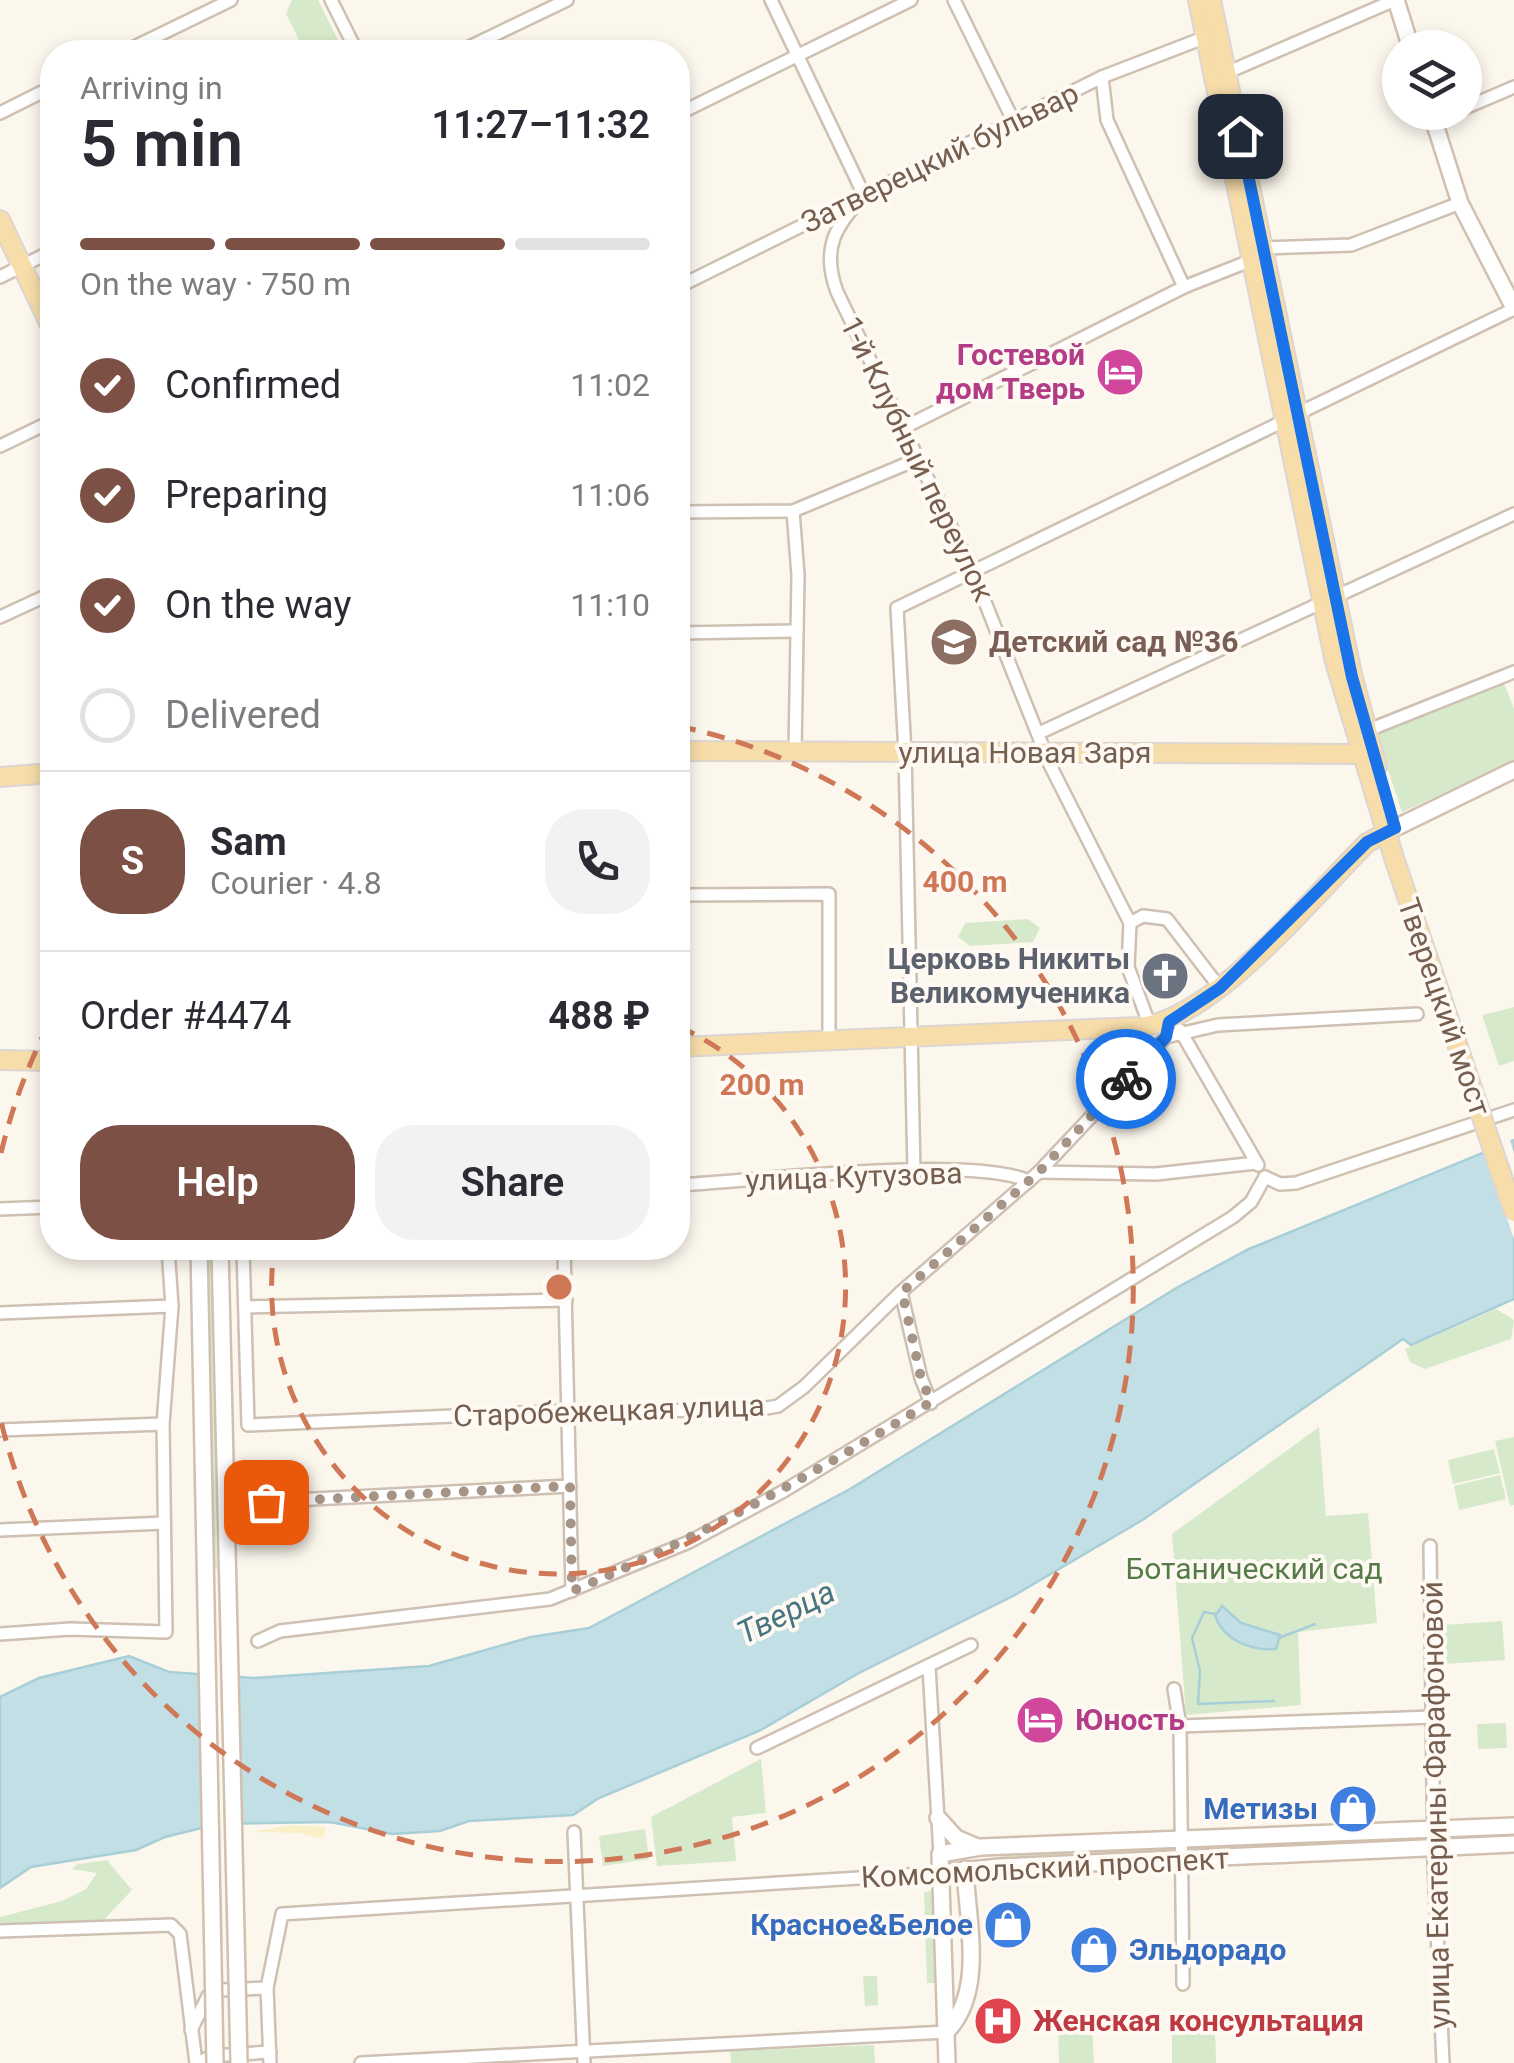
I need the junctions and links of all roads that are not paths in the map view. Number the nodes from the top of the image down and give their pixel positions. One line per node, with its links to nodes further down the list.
1 (231, 0): 12 (street)
2 (331, 0): 13 (street)
3 (568, 0): 14 (street)
4 (771, 0): 16 (street)
5 (911, 0): 16 (street)
6 (954, 0): 24 (street)
7 (1198, 0): 11 (main road)
8 (1211, 0): 15 (main road)
9 (1395, 0): 10 (street); 17 (street)
10 (1405, 30)
11 (1206, 37): 15 (main road); 18 (street, Затверецкий бульвар); 29 (main road)
12 (149, 40)
13 (351, 40)
14 (484, 40)
15 (1221, 49): 17 (main road)
16 (796, 56): 22 (street); 26 (street)
17 (1226, 72): 29 (main road)
18 (1102, 78): 24 (street, Затверецкий бульвар); 34 (street)
19 (1514, 87): 21 (street)
20 (40, 94): 23 (street)
21 (1482, 101)
22 (690, 108)
23 (0, 113)
24 (1014, 120): 26 (street, Затверецкий бульвар)
25 (1436, 130): 27 (street)
26 (864, 195): 33 (street, Затверецкий бульвар); 39 (street, 1-й Клубный переулок)
27 (1460, 203): 29 (street); 36 (street)
28 (0, 220): 31 (main road)
29 (1257, 254): 34 (street); 37 (main road)
30 (40, 257): 31 (street)
31 (22, 266): 32 (street); 35 (main road)
32 (0, 277)
33 (690, 281)
34 (1184, 287): 39 (street)
35 (40, 303)
36 (1514, 308): 37 (street)
37 (1288, 412): 45 (street); 47 (main road)
38 (40, 427): 40 (street)
39 (904, 428): 41 (street, 1-й Клубный переулок)
40 (0, 446)
41 (918, 460): 42 (street); 45 (street, 1-й Клубный переулок)
42 (792, 511): 43 (street); 49 (street)
43 (690, 512)
44 (1514, 514): 47 (street)
45 (974, 572): 54 (street, 1-й Клубный переулок); 57 (street)
46 (40, 599): 48 (street)
47 (1329, 599): 53 (main road); 54 (street)
48 (0, 618)
49 (797, 631): 50 (street); 56 (street)
50 (690, 633)
51 (1510, 674): 52 (street); 53 (street)
52 (1514, 692)
53 (1359, 728): 59 (main road)
54 (1039, 733): 58 (street, 1-й Клубный переулок)
55 (690, 751): 56 (main road, улица Новая Заря)
56 (795, 752): 57 (main road, улица Новая Заря)
57 (906, 753): 58 (main road, улица Новая Заря); 70 (street)
58 (1046, 753): 59 (main road, улица Новая Заря); 66 (street, 1-й Клубный переулок)
59 (1366, 754): 63 (main road)
60 (1514, 770): 63 (street)
61 (40, 774): 62 (main road)
62 (0, 777)
63 (1390, 830): 64 (main road); 67 (main road, Старобежецкая улица)
64 (1398, 856): 82 (main road, Тверецкий мост); 85 (main road, Тверецкий мост, bridge)
65 (690, 895): 71 (street)
66 (1130, 923): 67 (street); 69 (street, 1-й Клубный переулок)
67 (1220, 988): 69 (main road, Старобежецкая улица)
68 (1417, 1014): 69 (street)
69 (1168, 1027): 70 (main road); 76 (street, 1-й Клубный переулок); 78 (street, Старобежецкая улица)
70 (912, 1036): 71 (main road); 77 (street)
71 (829, 1041): 72 (main road)
72 (690, 1047)
73 (0, 1060): 74 (main road)
74 (40, 1061)
75 (1514, 1110): 79 (street)
76 (1256, 1163): 78 (street); 79 (street, 1-й Клубный переулок)
77 (914, 1172): 80 (street, улица Кутузова); 81 (street, улица Кутузова)
78 (1039, 1172): 80 (street, Старобежецкая улица)
79 (1265, 1178): 96 (street)
80 (1029, 1181): 91 (street, Старобежецкая улица)
81 (690, 1184)
82 (1514, 1186)
83 (40, 1207): 84 (street)
84 (0, 1209)
85 (1514, 1212)
86 (169, 1260): 93 (street)
87 (199, 1260): 137 (street, bridge)
88 (220, 1260): 138 (street, bridge)
89 (244, 1260): 94 (street)
90 (564, 1260): 92 (street)
91 (902, 1292): 96 (street); 97 (street, Старобежецкая улица)
92 (566, 1300): 94 (street); 97 (street)
93 (172, 1306): 95 (street); 98 (street)
94 (246, 1307): 97 (street, Старобежецкая улица)
95 (0, 1314)
96 (931, 1402): 105 (street)
97 (568, 1411): 100 (street)
98 (163, 1424): 99 (street); 102 (street)
99 (0, 1430)
100 (570, 1486): 101 (street); 105 (street)
101 (253, 1502)
102 (164, 1523): 103 (street); 106 (street)
103 (0, 1530)
104 (1430, 1546): 111 (street, улица Екатерины Фарафоновой)
105 (572, 1591): 107 (street)
106 (0, 1634)
107 (258, 1641)
108 (970, 1645): 109 (street)
109 (929, 1667): 113 (street); 114 (street)
110 (1174, 1689): 112 (street)
111 (1432, 1716): 112 (street); 116 (street, улица Екатерины Фарафоновой)
112 (1180, 1726): 118 (street)
113 (757, 1748)
114 (938, 1818): 121 (street, Комсомольский проспект); 123 (street)
115 (1514, 1826): 116 (street, Комсомольский проспект)
116 (1433, 1829): 118 (street, Комсомольский проспект); 122 (street, улица Екатерины Фарафоновой)
117 (574, 1832): 128 (street)
118 (1182, 1839): 120 (street, Комсомольский проспект); 124 (street)
119 (1514, 1844): 122 (street, Комсомольский проспект)
120 (998, 1846): 121 (street, Комсомольский проспект); 125 (street)
121 (981, 1847): 123 (street, Комсомольский проспект)
122 (1433, 1848): 124 (street, Комсомольский проспект); 141 (street, улица Екатерины Фарафоновой)
123 (940, 1854): 127 (street)
124 (1183, 1860): 125 (street, Комсомольский проспект); 130 (street)
125 (1000, 1866): 126 (street, Комсомольский проспект)
126 (965, 1869): 127 (street, Комсомольский проспект); 133 (street)
127 (940, 1873): 128 (street, Комсомольский проспект); 133 (street)
128 (576, 1896): 131 (street, Комсомольский проспект); 134 (street)
129 (0, 1931): 132 (street)
130 (1183, 1984)
131 (267, 1988): 132 (street); 135 (street)
132 (192, 2030): 136 (street)
133 (946, 2032): 134 (street); 140 (street)
134 (584, 2057): 139 (street)
135 (270, 2058): 136 (street)
136 (197, 2063)
137 (214, 2063)
138 (239, 2063)
139 (361, 2063)
140 (947, 2063)
141 (1443, 2063)

